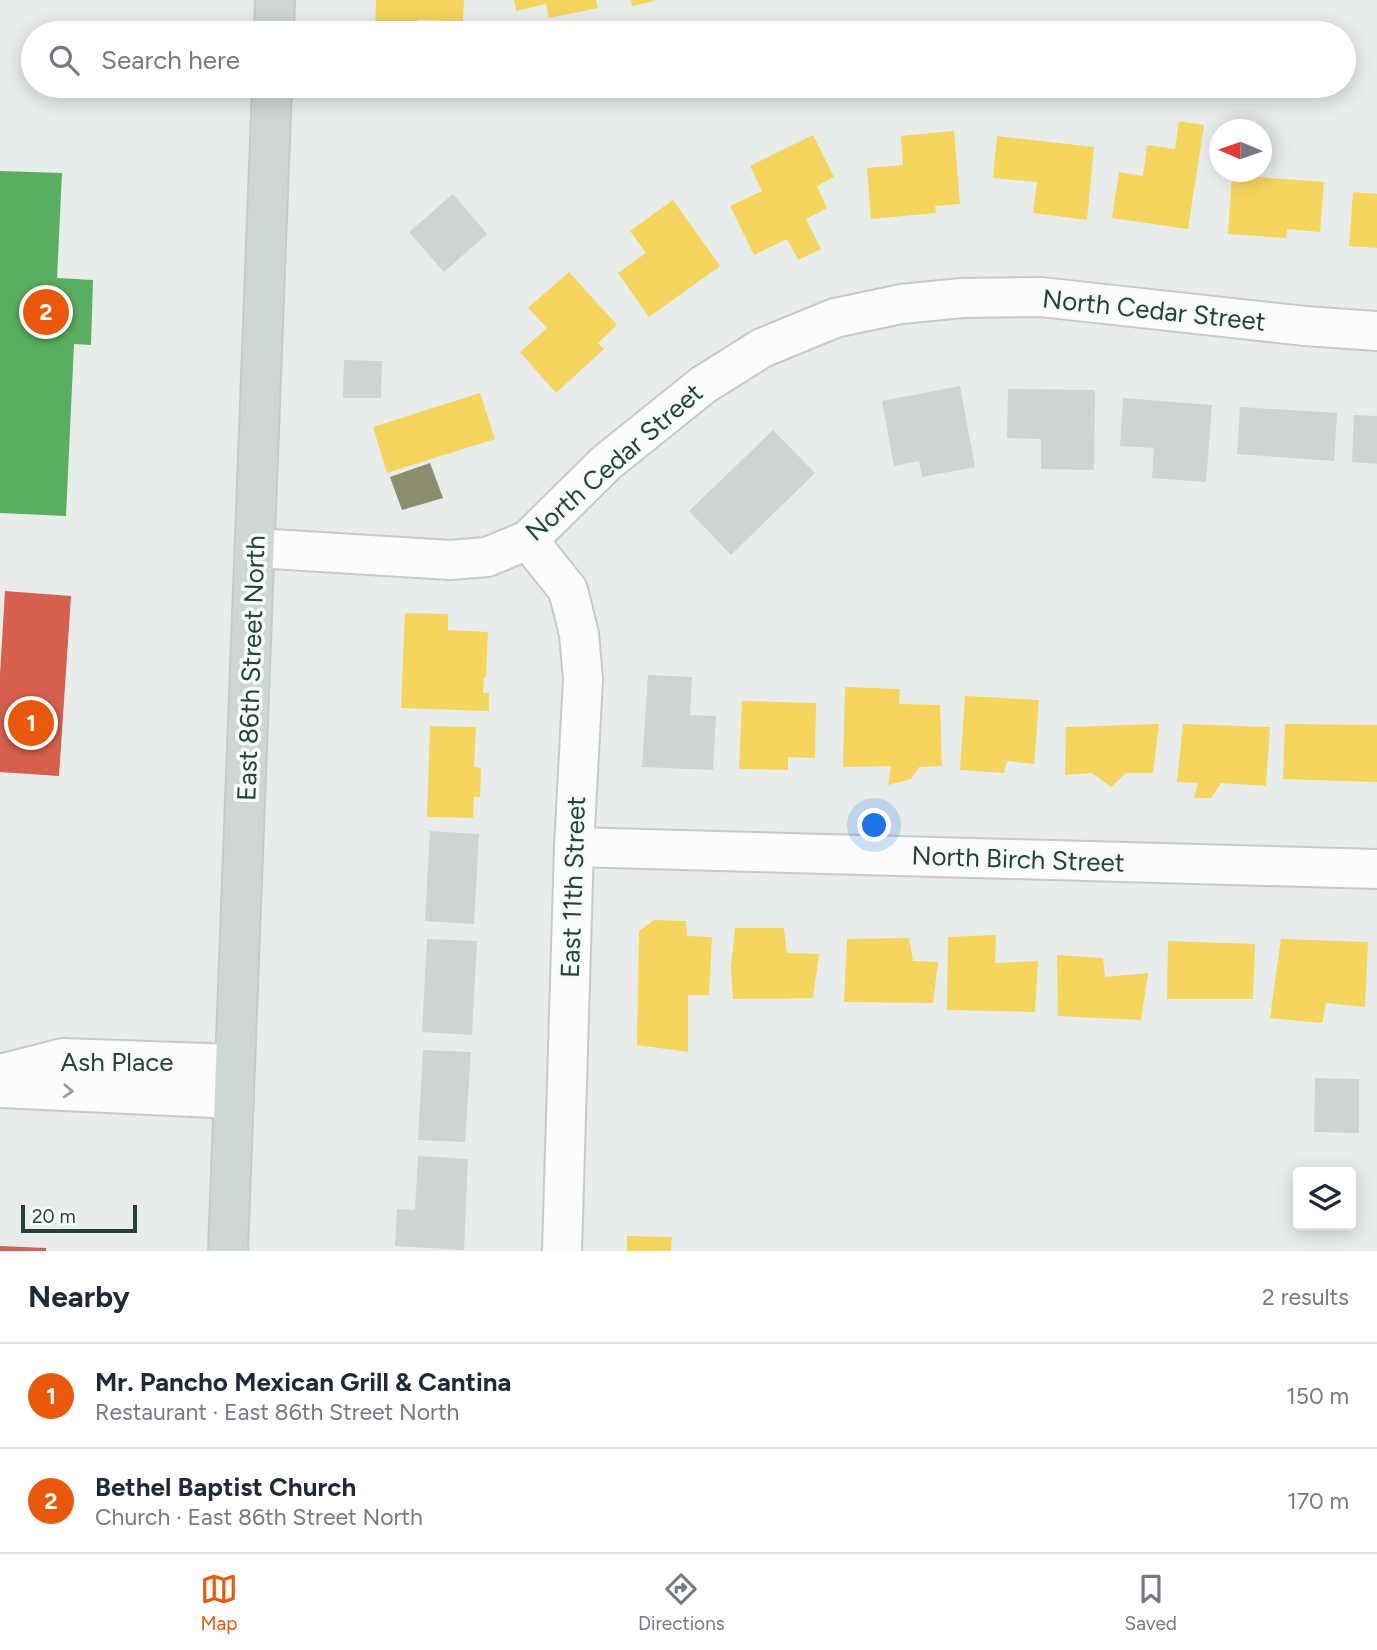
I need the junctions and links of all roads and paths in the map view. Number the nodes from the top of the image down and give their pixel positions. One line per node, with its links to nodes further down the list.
1 (275, 0): 2 (main road)
2 (274, 21)
3 (272, 98): 6 (main road, East 86th Street North)
4 (1377, 331): 5 (street, North Cedar Street)
5 (528, 540): 6 (street, North Cedar Street); 7 (street, East 11th Street)
6 (256, 548): 10 (main road, East 86th Street North)
7 (574, 847): 8 (street, North Birch Street); 13 (street, East 11th Street)
8 (1377, 869)
9 (0, 1074): 10 (street, Ash Place)
10 (234, 1081): 11 (street, Ash Place, one-way to 10); 12 (main road, East 86th Street North)
11 (0, 1088)
12 (229, 1251)
13 (562, 1251)

